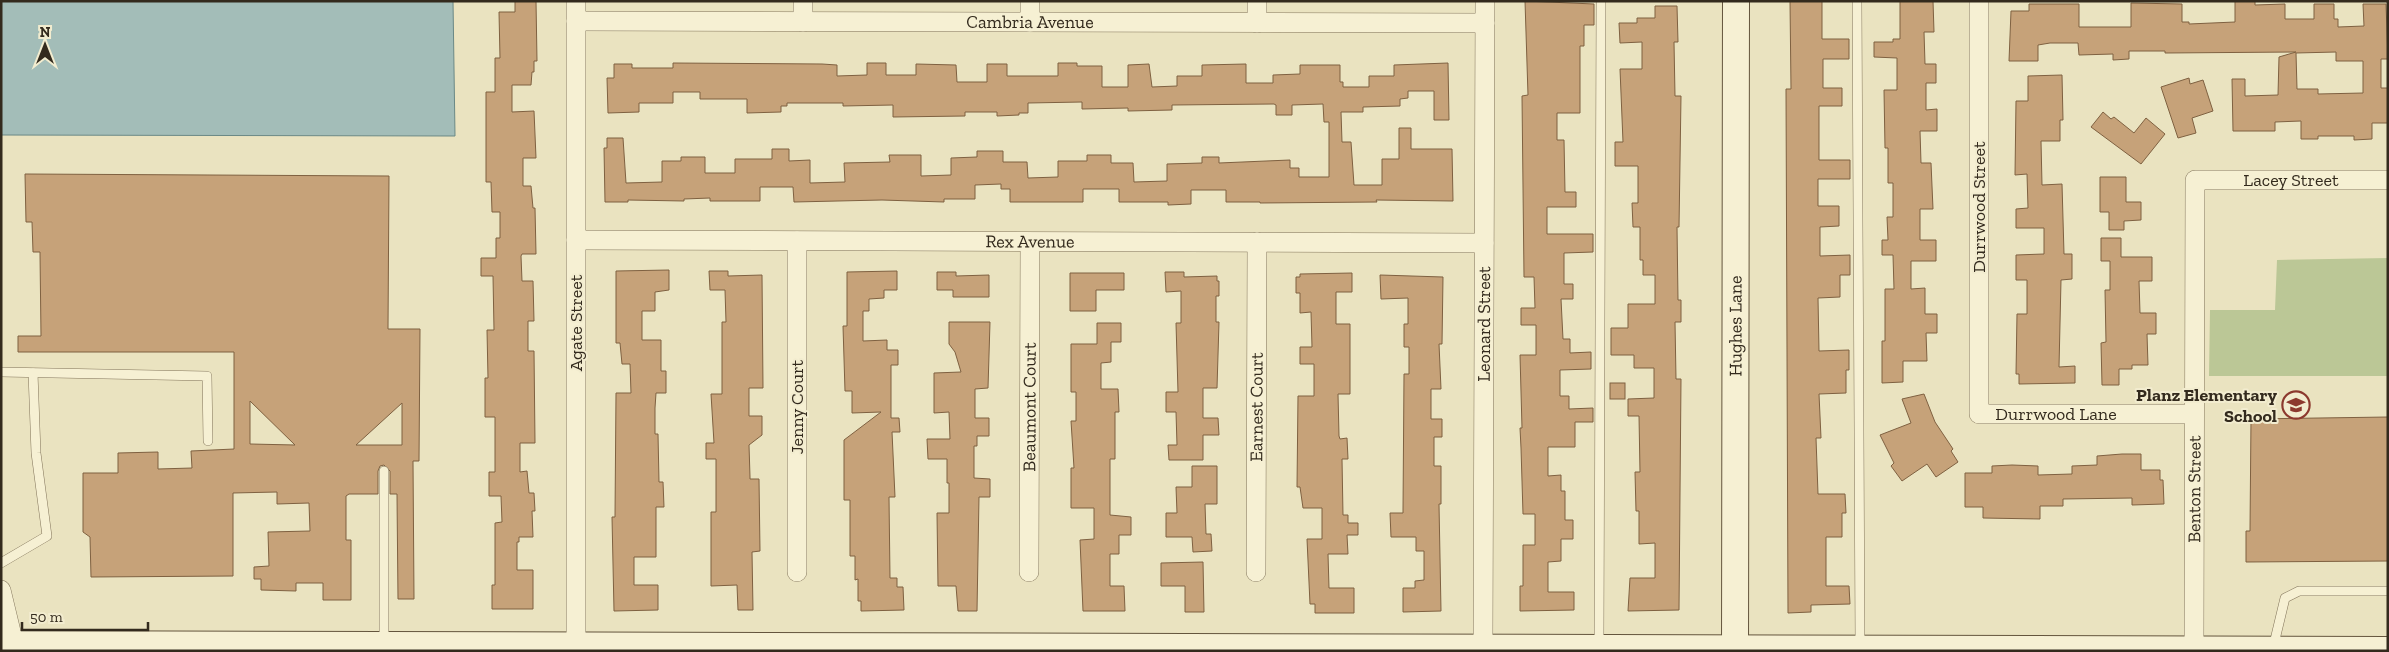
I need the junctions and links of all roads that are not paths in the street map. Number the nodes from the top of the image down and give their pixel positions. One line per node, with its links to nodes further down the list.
1 (576, 1): 10 (street, Agate Street)
2 (803, 1): 11 (street)
3 (1030, 1): 12 (street)
4 (1257, 1): 13 (street)
5 (1485, 1): 14 (street, Leonard Street)
6 (1601, 1): 39 (lane)
7 (1736, 1): 42 (street, Hughes Lane)
8 (1857, 1): 40 (lane)
9 (1979, 1): 24 (street, Durrwood Street)
10 (576, 21): 11 (street, Cambria Avenue); 17 (street, Agate Street)
11 (803, 22): 12 (street, Cambria Avenue)
12 (1030, 22): 13 (street, Cambria Avenue)
13 (1257, 23): 14 (street, Cambria Avenue)
14 (1485, 23): 21 (street, Leonard Street)
15 (2195, 180): 16 (street, Lacey Street); 25 (street, Benton Street)
16 (2388, 180)
17 (576, 240): 18 (street, Rex Avenue); 36 (street, Agate Street)
18 (797, 241): 19 (street, Rex Avenue); 29 (street, Jenny Court)
19 (1030, 242): 20 (street, Rex Avenue); 30 (street, Beaumont Court)
20 (1257, 242): 21 (street, Rex Avenue); 31 (street, Earnest Court)
21 (1484, 243): 38 (street, Leonard Street)
22 (1, 372): 23 (lane)
23 (33, 373): 26 (lane); 28 (lane)
24 (1978, 414): 25 (street, Durrwood Lane)
25 (2194, 414): 43 (street, Benton Street)
26 (208, 442)
27 (384, 471): 35 (lane)
28 (1, 563)
29 (797, 572)
30 (1029, 572)
31 (1256, 572)
32 (1, 590): 34 (street)
33 (2388, 591): 46 (lane)
34 (8, 644): 35 (street)
35 (384, 644): 36 (street)
36 (576, 645): 37 (street)
37 (716, 648): 41 (street)
38 (1483, 648): 39 (street); 41 (street)
39 (1599, 648): 42 (street)
40 (1860, 648): 42 (street); 44 (street)
41 (1428, 649)
42 (1735, 649)
43 (2194, 649): 45 (street); 46 (street)
44 (1887, 650): 45 (street)
45 (1989, 650)
46 (2272, 650): 47 (street)
47 (2338, 650): 48 (street)
48 (2388, 650)

